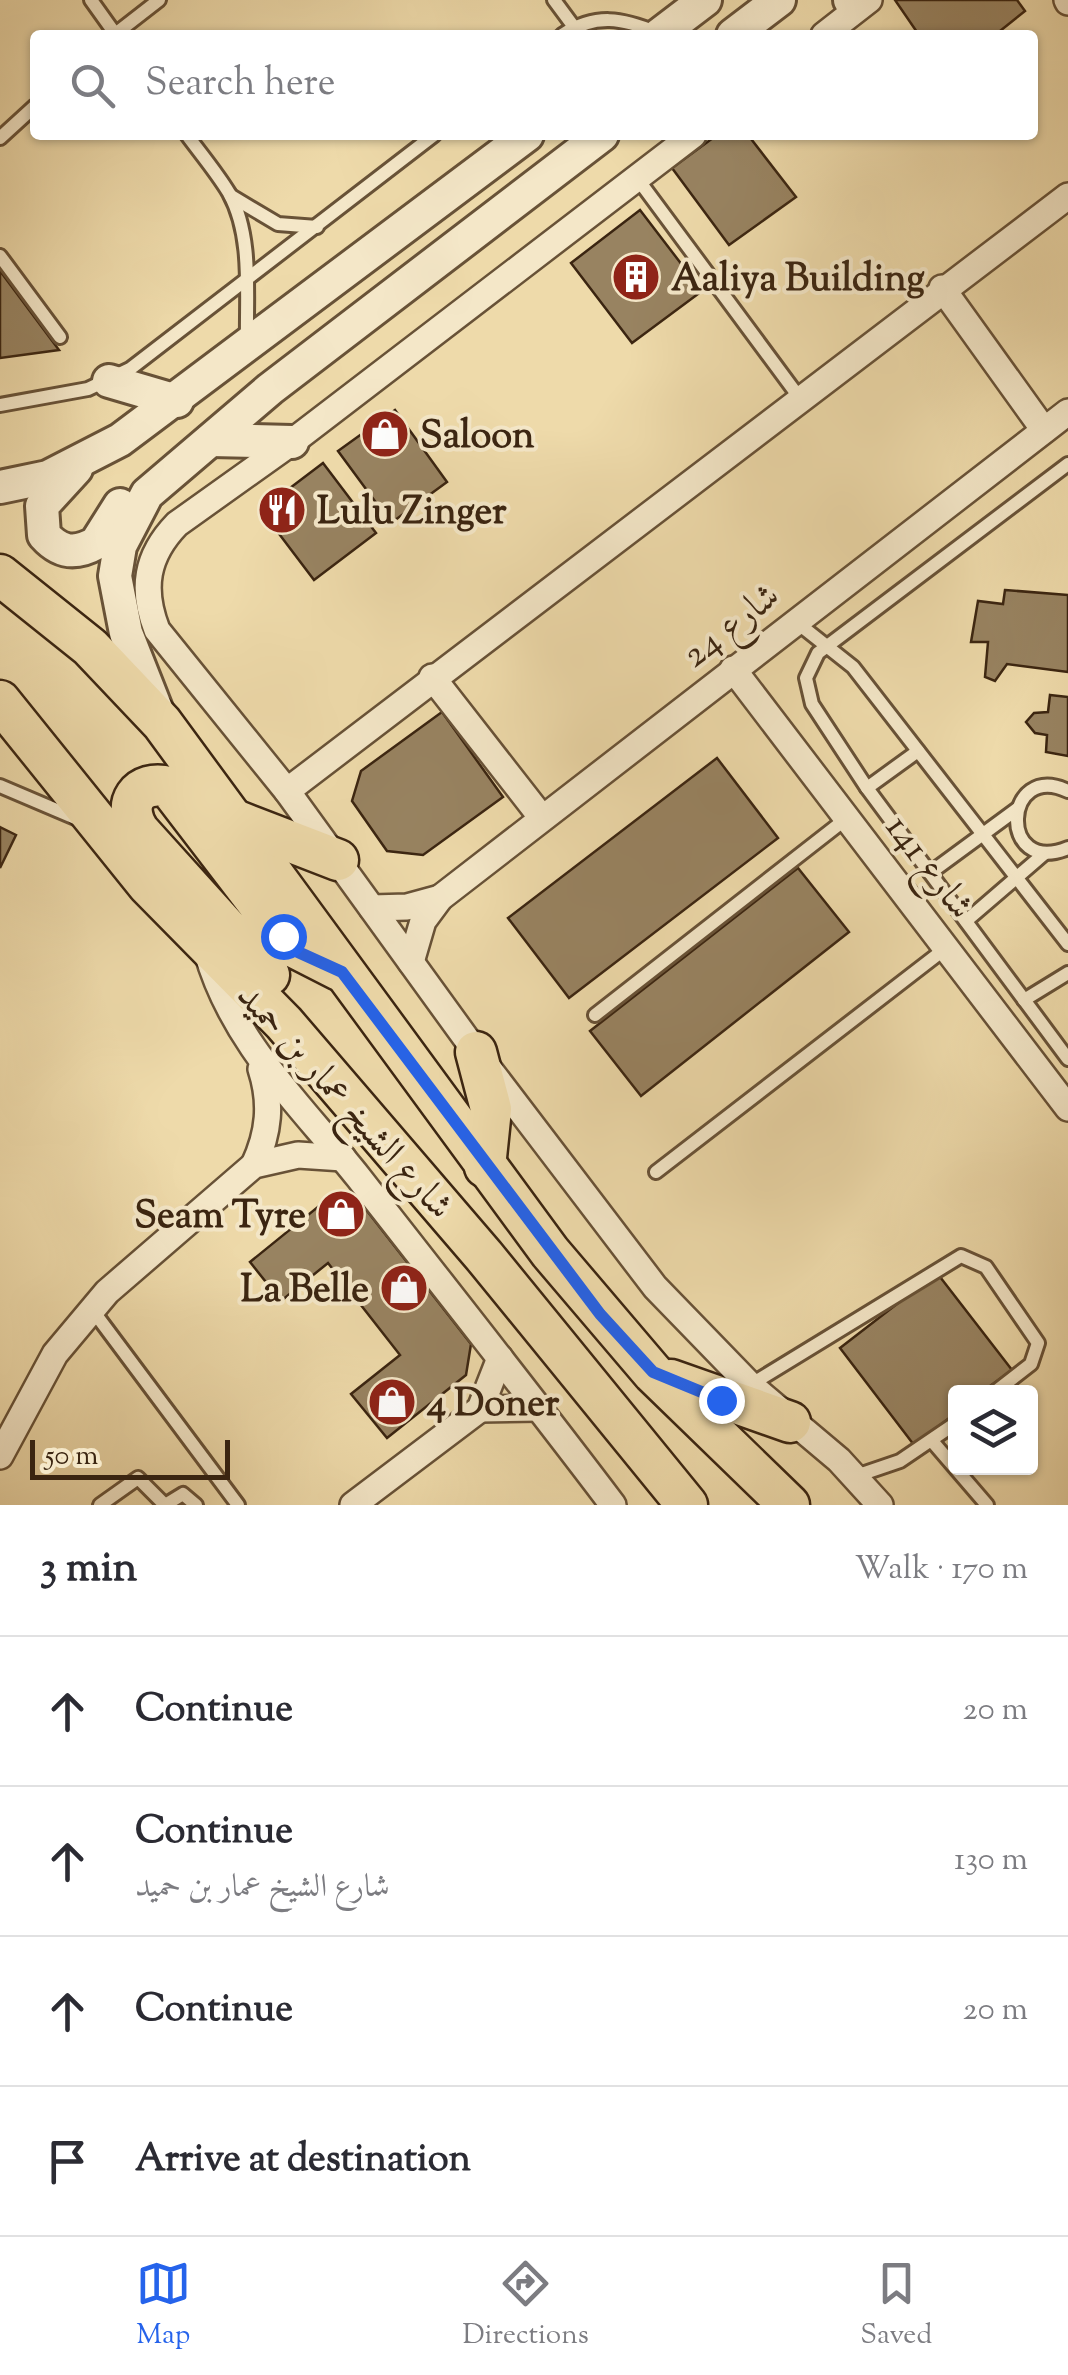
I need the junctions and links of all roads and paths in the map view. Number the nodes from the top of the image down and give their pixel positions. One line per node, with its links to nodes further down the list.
1 (92, 0): 7 (lane)
2 (158, 0): 8 (lane)
3 (554, 0): 9 (lane)
4 (705, 0): 12 (street)
5 (779, 0): 13 (street)
6 (870, 0): 14 (street)
7 (112, 30)
8 (121, 30)
9 (568, 30)
10 (570, 30): 11 (lane)
11 (649, 30)
12 (664, 30)
13 (740, 30)
14 (831, 30)
15 (30, 111): 16 (lane)
16 (0, 138)
17 (191, 140): 23 (lane)
18 (428, 140): 25 (lane)
19 (520, 140): 30 (street)
20 (595, 140): 32 (street)
21 (686, 140): 22 (street)
22 (637, 178): 33 (lane); 39 (street)
23 (230, 194): 25 (lane); 27 (lane)
24 (1068, 196): 28 (street)
25 (317, 227): 27 (lane)
26 (0, 256): 29 (lane)
27 (246, 284): 30 (lane); 31 (lane)
28 (942, 288): 33 (street); 37 (street)
29 (60, 337)
30 (247, 347): 34 (street)
31 (108, 381): 34 (street); 35 (lane)
32 (270, 389): 38 (street); 40 (street)
33 (799, 397): 47 (street)
34 (177, 401): 40 (street)
35 (0, 405)
36 (1068, 412): 37 (street, شارع 24)
37 (1044, 430): 44 (street, شارع 24)
38 (211, 440): 39 (street); 49 (street)
39 (292, 442): 53 (street)
40 (82, 462): 42 (street)
41 (1068, 464): 45 (lane)
42 (0, 488)
43 (0, 575): 49 (main road, شارع الشيخ عمار بن حميد)
44 (795, 621): 45 (lane); 46 (street, شارع 24)
45 (829, 645): 50 (lane); 52 (lane)
46 (734, 670): 56 (street, شارع 24); 57 (street, شارع 141)
47 (432, 676): 53 (street); 56 (street)
48 (0, 701): 59 (main road, شارع الشيخ عمار بن حميد)
49 (162, 723): 58 (main road, شارع الشيخ عمار بن حميد)
50 (918, 751): 52 (lane); 60 (lane)
51 (0, 786): 59 (lane)
52 (867, 788): 64 (lane)
53 (287, 791): 63 (street)
54 (1068, 791): 55 (lane)
55 (1017, 809): 60 (lane); 62 (lane)
56 (542, 818): 66 (street, شارع 24)
57 (847, 818): 71 (street, شارع 141); 76 (lane)
58 (237, 821): 63 (main road); 73 (main road, شارع الشيخ عمار بن حميد)
59 (102, 827): 70 (main road, شارع الشيخ عمار بن حميد)
60 (982, 834): 64 (lane); 65 (lane)
61 (1068, 848): 62 (lane)
62 (1045, 853): 65 (lane)
63 (338, 860): 67 (street)
64 (930, 873): 68 (lane)
65 (1016, 878): 68 (lane); 69 (lane)
66 (440, 898): 67 (street, شارع 24); 72 (street, شارع 24)
67 (372, 908): 72 (street)
68 (966, 921): 75 (lane)
69 (1068, 944)
70 (205, 947): 77 (main road, شارع الشيخ عمار بن حميد); 78 (street)
71 (946, 948): 81 (street, شارع 141); 85 (lane)
72 (411, 962): 79 (street)
73 (342, 972): 77 (main road); 84 (main road, شارع الشيخ عمار بن حميد)
74 (1068, 973): 75 (lane)
75 (1024, 1000): 80 (lane)
76 (596, 1015)
77 (284, 1023): 104 (main road, شارع الشيخ عمار بن حميد)
78 (254, 1052): 82 (street); 83 (street)
79 (476, 1052): 84 (main road); 90 (street)
80 (1068, 1060)
81 (1068, 1108)
82 (343, 1158): 83 (street); 87 (street)
83 (254, 1166): 86 (street)
84 (486, 1167): 88 (main road, شارع الشيخ عمار بن حميد)
85 (656, 1172)
86 (91, 1308): 96 (street); 101 (lane)
87 (500, 1358): 91 (street); 92 (street)
88 (653, 1372): 93 (main road); 105 (main road, شارع الشيخ عمار بن حميد)
89 (1003, 1385): 90 (lane)
90 (750, 1386): 93 (street)
91 (539, 1408): 92 (street); 103 (street)
92 (480, 1409): 102 (street)
93 (790, 1422): 97 (street)
94 (948, 1429): 95 (lane)
95 (932, 1441): 97 (lane); 107 (lane)
96 (0, 1456)
97 (856, 1476): 106 (street)
98 (100, 1505): 99 (lane)
99 (165, 1505): 100 (lane)
100 (196, 1505)
101 (238, 1505)
102 (353, 1505)
103 (612, 1505)
104 (687, 1505)
105 (789, 1505)
106 (880, 1505)
107 (988, 1505)

